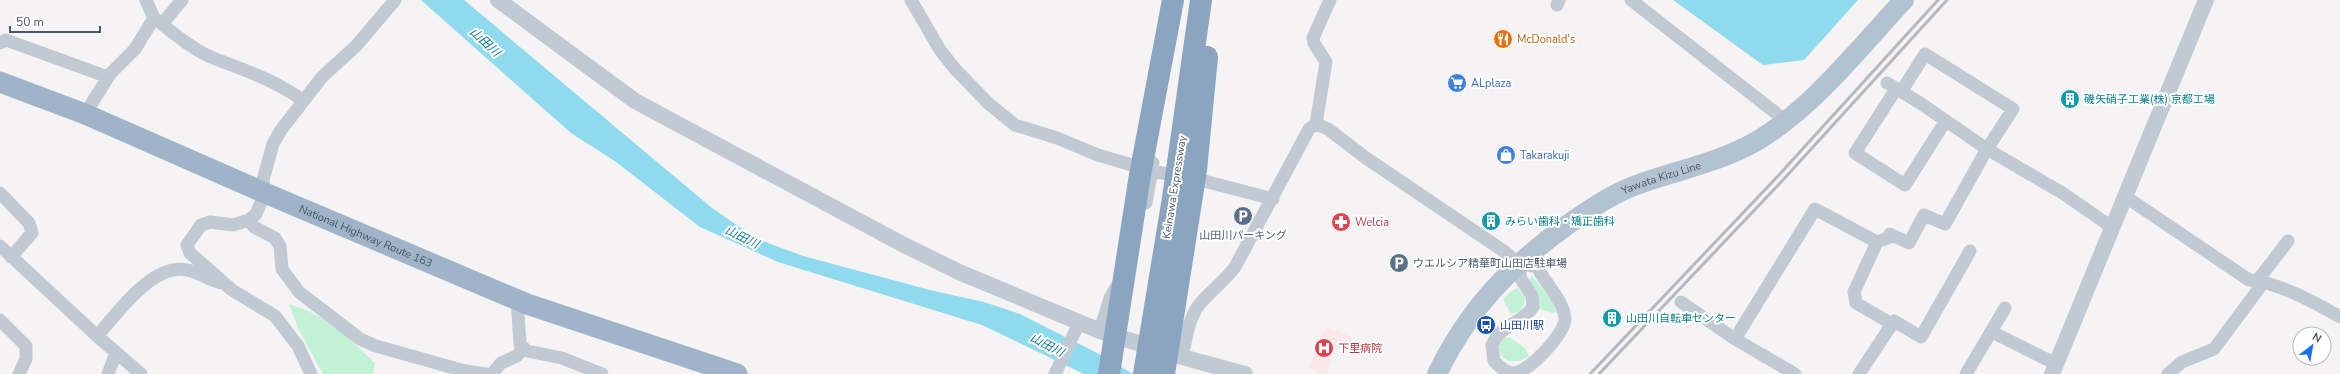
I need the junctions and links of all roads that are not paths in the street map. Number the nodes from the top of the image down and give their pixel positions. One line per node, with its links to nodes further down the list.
1 (146, 0): 13 (street)
2 (182, 0): 13 (street)
3 (395, 0): 18 (street)
4 (498, 0): 45 (street)
5 (912, 0): 24 (street)
6 (1172, 0): 24 (street); 63 (highway)
7 (1201, 0): 64 (highway, Keinawa Expressway)
8 (1212, 0): 65 (highway)
9 (1330, 0): 22 (street)
10 (1631, 0): 20 (street)
11 (1903, 0): 20 (main road, Yawata Kizu Line)
12 (2206, 0): 27 (street)
13 (158, 21): 15 (street); 18 (street)
14 (0, 43): 15 (street)
15 (108, 77): 19 (street)
16 (0, 82): 19 (highway, National Highway Route 163)
17 (1894, 88): 21 (street); 21 (street); 23 (street)
18 (302, 100): 26 (street)
19 (85, 114): 26 (highway, National Highway Route 163)
20 (1786, 121): 36 (main road, Yawata Kizu Line)
21 (1945, 122): 23 (street)
22 (1316, 124): 28 (street); 36 (street)
23 (1987, 149): 30 (street); 32 (street)
24 (1152, 171): 28 (street); 46 (street)
25 (0, 193): 35 (street)
26 (265, 193): 29 (street); 39 (highway, National Highway Route 163)
27 (2126, 197): 30 (street); 37 (street)
28 (1273, 199): 52 (street)
29 (249, 220): 38 (street); 58 (street)
30 (2113, 228): 53 (street)
31 (2288, 241): 37 (street)
32 (1877, 242): 44 (street); 49 (street)
33 (0, 246): 35 (street)
34 (1970, 251): 44 (street)
35 (11, 257): 48 (street)
36 (1518, 263): 36 (street); 67 (main road, Yawata Kizu Line)
37 (2260, 282): 42 (street); 71 (street)
38 (225, 283): 48 (street); 57 (street)
39 (517, 299): 50 (street); 61 (highway, National Highway Route 163)
40 (1681, 302): 49 (street)
41 (2004, 308): 47 (street)
42 (2340, 317)
43 (0, 320): 54 (street)
44 (1892, 324): 69 (street)
45 (1077, 327): 46 (street); 62 (street)
46 (1100, 331): 52 (street)
47 (1992, 332): 53 (street); 70 (street)
48 (97, 336): 51 (street)
49 (1735, 339): 68 (street)
50 (523, 347): 59 (street); 60 (street)
51 (116, 353): 55 (street); 56 (street)
52 (1182, 357): 66 (street)
53 (2054, 369)
54 (19, 374)
55 (108, 374)
56 (141, 374)
57 (311, 374)
58 (486, 374)
59 (492, 374)
60 (602, 374)
61 (736, 374)
62 (1055, 374)
63 (1109, 374)
64 (1144, 374)
65 (1164, 374)
66 (1245, 374)
67 (1437, 374)
68 (1795, 374)
69 (1859, 374)
70 (1966, 374)
71 (2168, 374)

